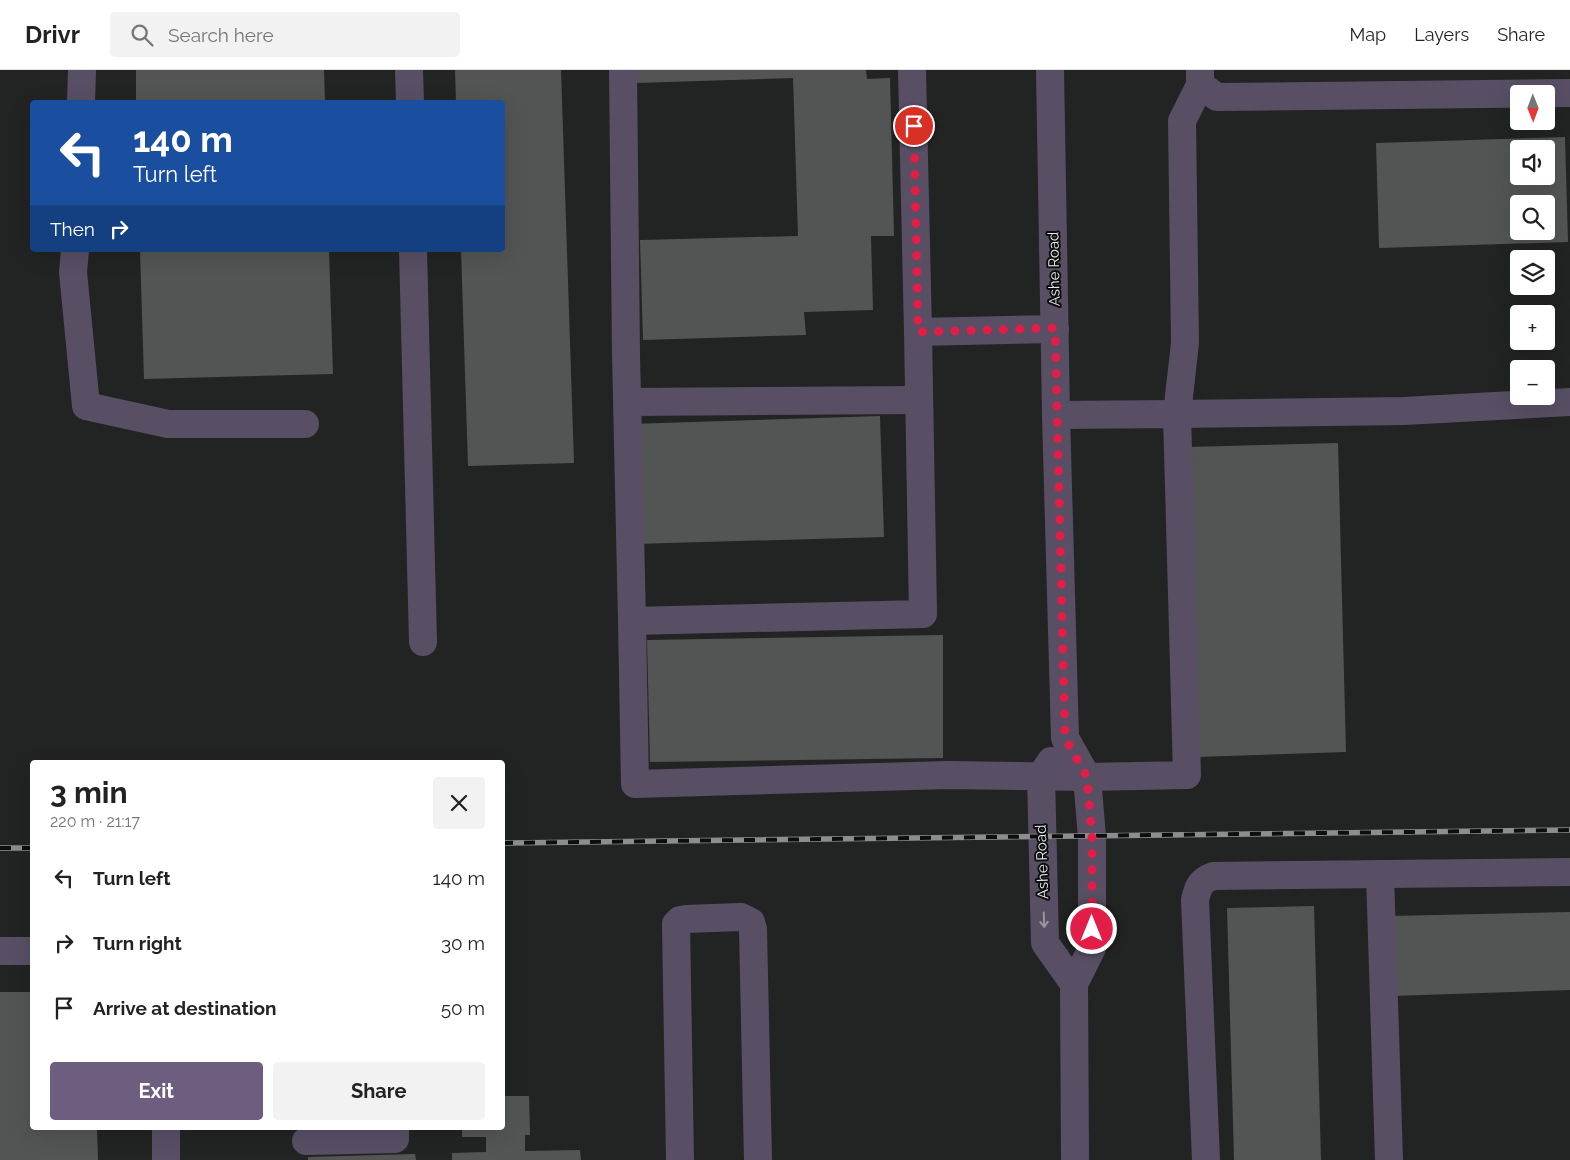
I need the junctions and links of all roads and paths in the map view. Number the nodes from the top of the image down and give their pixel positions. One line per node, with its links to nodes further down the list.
1 (82, 70): 8 (street)
2 (409, 70): 9 (street)
3 (623, 70): 15 (street)
4 (912, 70): 13 (street)
5 (1050, 70): 12 (street, Ashe Road)
6 (1200, 78): 7 (street); 17 (street)
7 (1570, 93)
8 (81, 100)
9 (410, 100)
10 (75, 252): 19 (street)
11 (414, 252): 21 (street)
12 (1055, 328): 13 (street); 18 (street, Ashe Road)
13 (918, 332): 14 (street)
14 (919, 400): 15 (street); 20 (street)
15 (628, 402): 20 (street)
16 (1570, 402): 17 (street)
17 (1177, 414): 18 (street); 24 (street)
18 (1056, 415): 22 (street, Ashe Road)
19 (304, 424)
20 (632, 621): 23 (street)
21 (423, 642)
22 (1065, 738): 23 (street); 24 (street, Ashe Road)
23 (1041, 776): 24 (street); 29 (street, Ashe Road, one-way to 29)
24 (1087, 777): 29 (street, Ashe Road)
25 (1570, 872): 26 (street)
26 (1380, 874): 37 (street); 38 (street)
27 (0, 951): 28 (street)
28 (30, 951)
29 (1074, 984): 36 (street, Ashe Road)
30 (166, 1130): 33 (street)
31 (395, 1130): 32 (street)
32 (301, 1143)
33 (166, 1160)
34 (680, 1160): 35 (street)
35 (758, 1160)
36 (1075, 1160)
37 (1206, 1160)
38 (1389, 1160)

